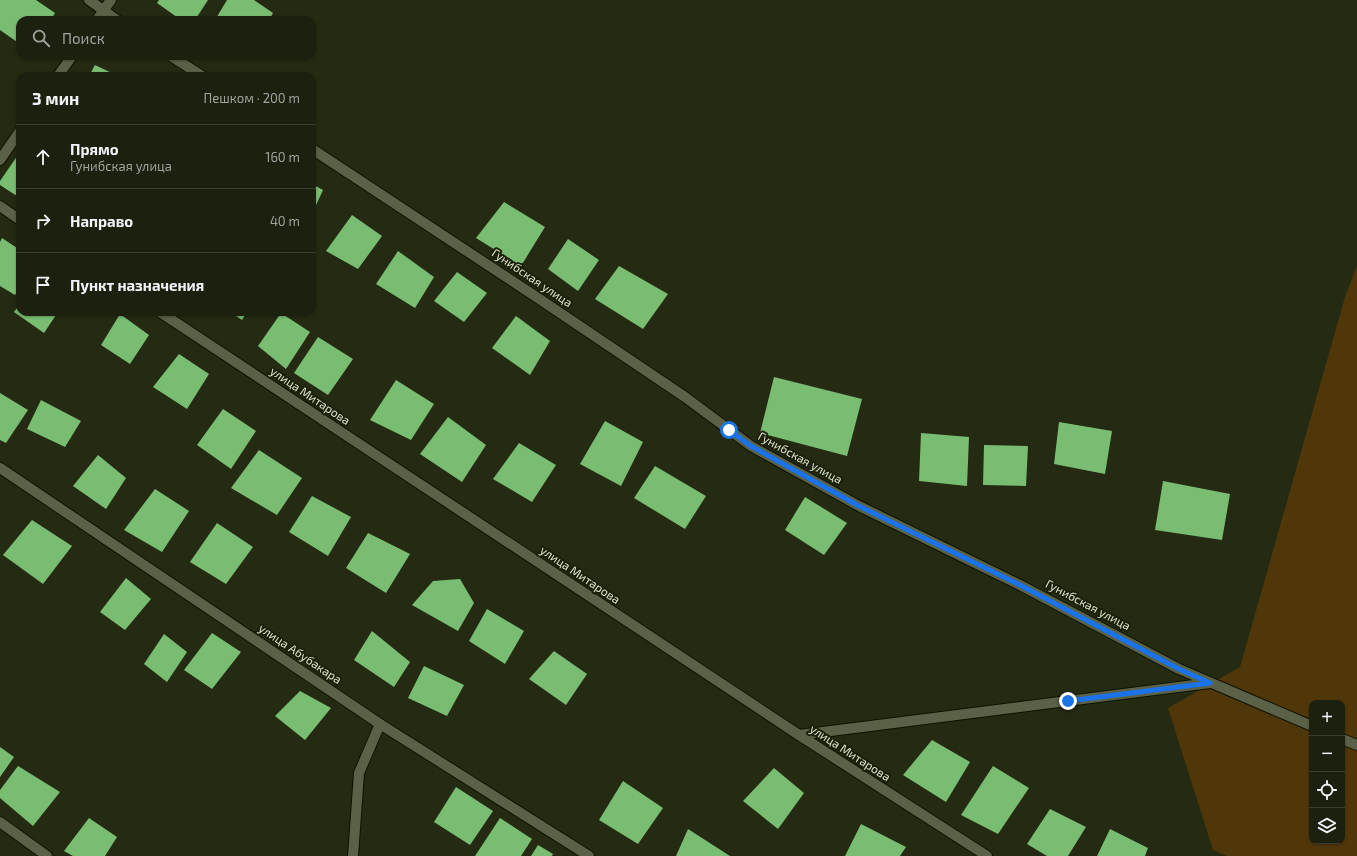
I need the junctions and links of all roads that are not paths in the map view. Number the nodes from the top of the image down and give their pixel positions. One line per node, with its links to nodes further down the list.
1 (90, 0): 3 (street)
2 (111, 0): 3 (street)
3 (103, 11): 4 (street); 5 (street)
4 (99, 16)
5 (111, 16)
6 (69, 60): 8 (street)
7 (177, 60): 9 (street)
8 (61, 72)
9 (196, 72)
10 (16, 137): 12 (street)
11 (316, 152): 17 (street, Гунибская улица)
12 (0, 160)
13 (0, 206): 14 (street)
14 (16, 217)
15 (166, 316): 20 (street, улица Митарова)
16 (0, 468): 18 (street, улица Абубакара)
17 (1210, 683): 19 (street, Гунибская улица); 20 (street)
18 (380, 724): 25 (street); 26 (street, улица Абубакара)
19 (1309, 725)
20 (799, 735): 27 (street, улица Митарова)
21 (1345, 740): 22 (street)
22 (1357, 745)
23 (0, 822): 24 (street)
24 (47, 856)
25 (353, 856)
26 (589, 856)
27 (987, 856)

